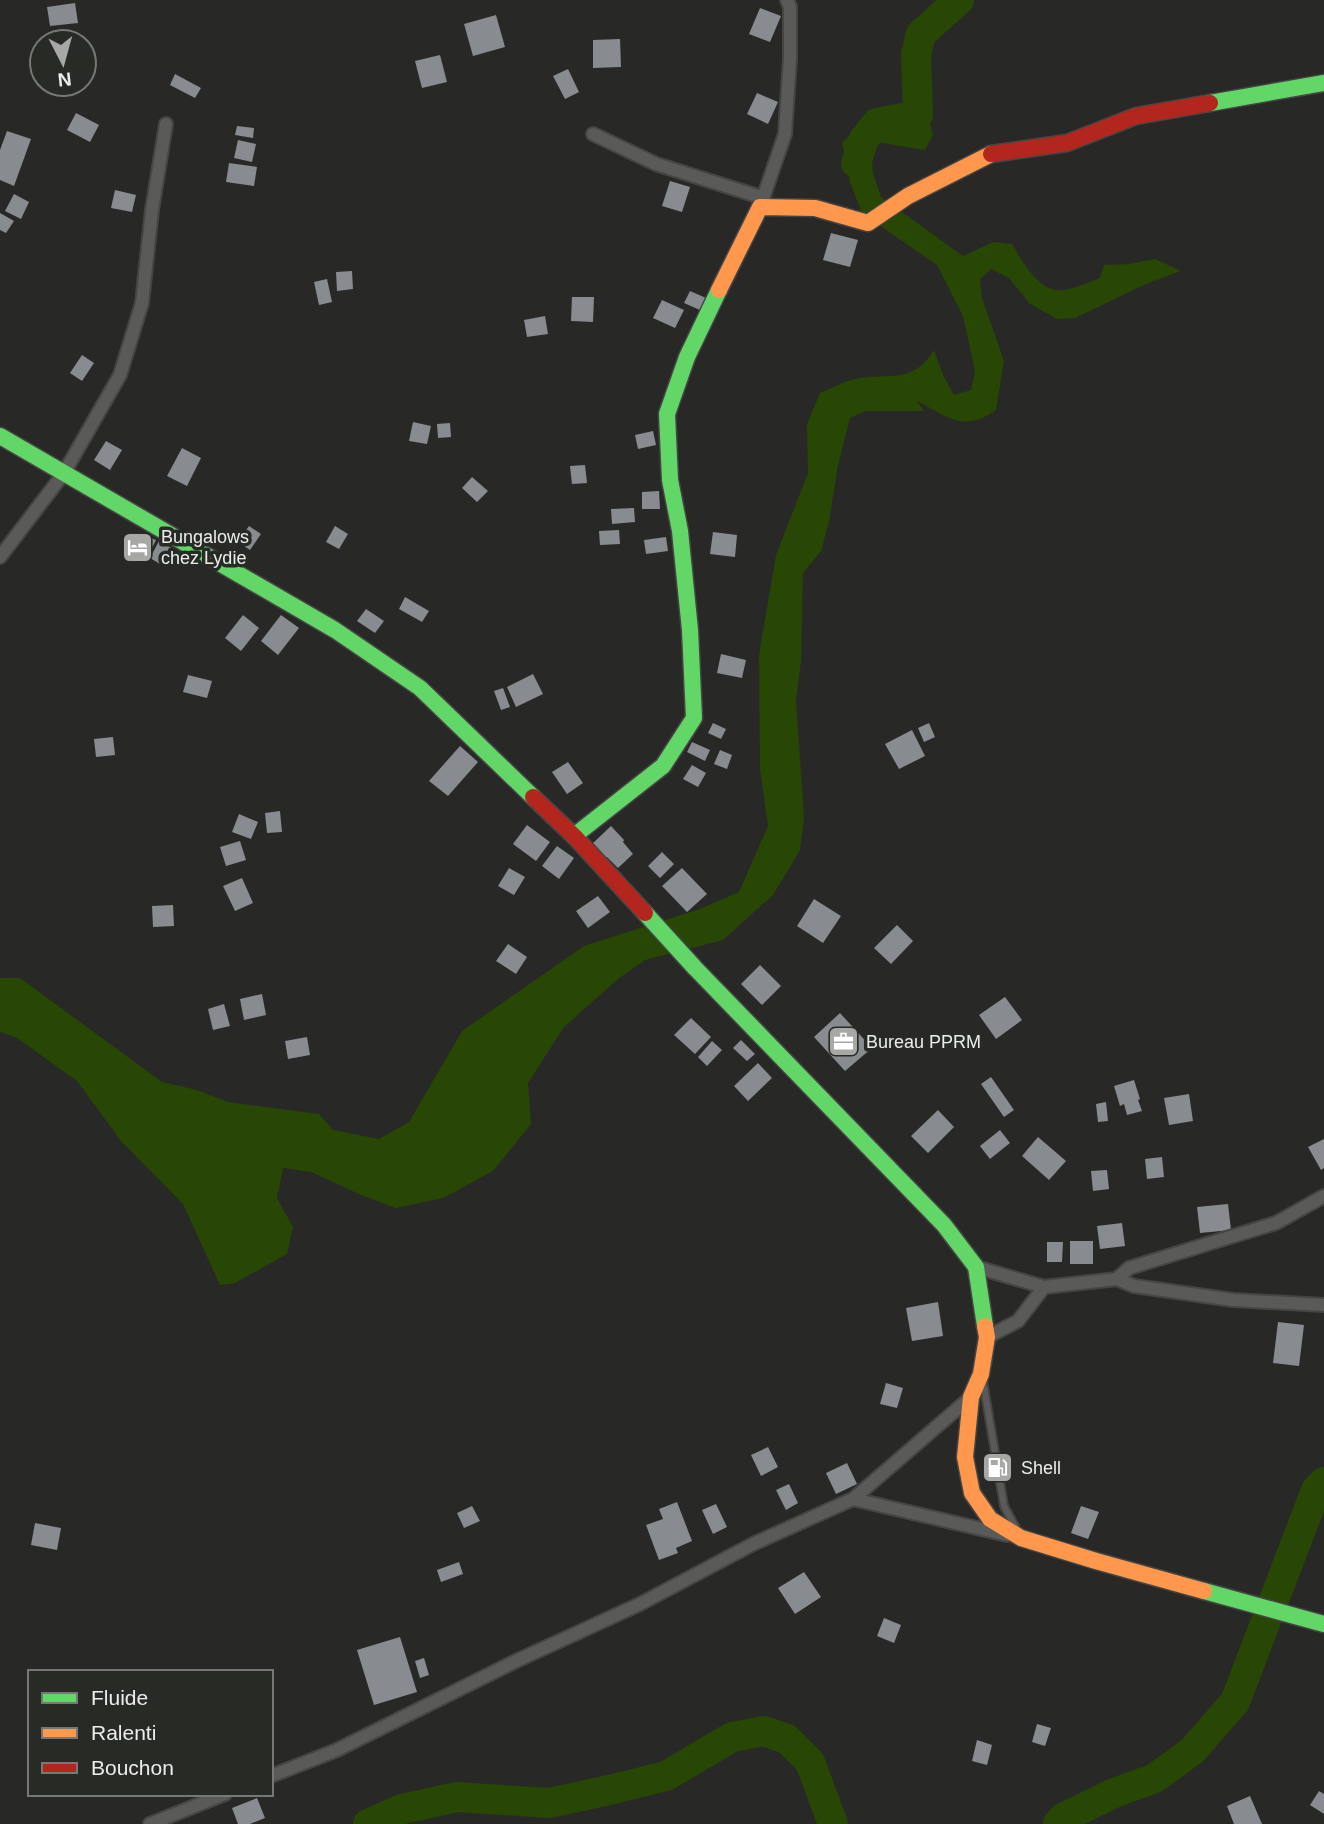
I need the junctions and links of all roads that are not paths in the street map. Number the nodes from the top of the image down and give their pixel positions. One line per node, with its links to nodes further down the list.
1 (787, 0): 5 (street)
2 (1324, 83): 5 (main road)
3 (166, 124): 7 (street)
4 (593, 134): 5 (street)
5 (762, 202): 9 (main road)
6 (0, 436): 7 (main road)
7 (64, 473): 8 (street); 9 (main road)
8 (0, 557)
9 (574, 836): 11 (main road)
10 (1324, 1196): 12 (street)
11 (976, 1267): 13 (street); 15 (main road)
12 (1117, 1279): 13 (street); 14 (street)
13 (1044, 1287): 15 (street)
14 (1324, 1305)
15 (987, 1337): 16 (main road)
16 (981, 1374): 17 (main road); 19 (lane)
17 (971, 1397): 18 (street); 19 (main road)
18 (853, 1499): 19 (street); 21 (street)
19 (1021, 1538): 20 (main road)
20 (1324, 1624)
21 (273, 1775)
22 (220, 1796): 23 (street)
23 (150, 1824)

